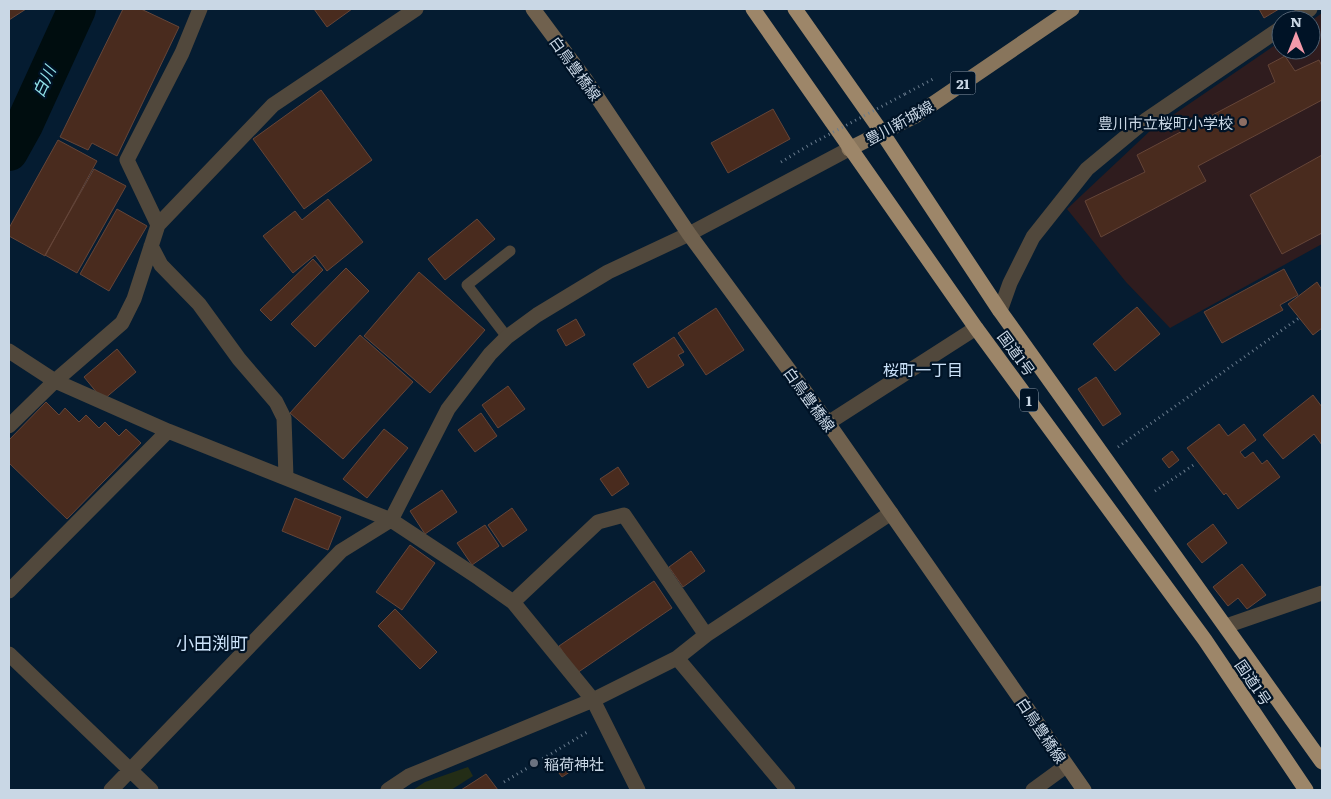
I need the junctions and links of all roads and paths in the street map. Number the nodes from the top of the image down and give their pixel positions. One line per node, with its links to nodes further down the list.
1 (200, 9): 12 (street)
2 (416, 9): 12 (street)
3 (533, 9): 13 (main road, 白鳥豊橋線)
4 (753, 9): 11 (highway, 国道1号 / 1)
5 (795, 9): 9 (highway, 国道1号 / 1)
6 (1072, 9): 9 (main road, 豊川新城線 / 21)
7 (1271, 35): 16 (street)
8 (905, 94): 10 (path, bridge)
9 (883, 134): 11 (main road, 豊川新城線 / 21); 16 (highway, 国道1号 / 1)
10 (811, 144)
11 (849, 149): 13 (street); 18 (highway, 国道1号 / 1)
12 (158, 225): 14 (street)
13 (689, 234): 19 (street); 22 (main road, 白鳥豊橋線)
14 (151, 246): 21 (street); 27 (street)
15 (510, 251): 19 (lane)
16 (1000, 311): 34 (highway, 国道1号 / 1)
17 (1299, 318): 25 (path)
18 (976, 328): 22 (street); 51 (highway, 国道1号 / 1)
19 (507, 337): 30 (street)
20 (9, 351): 21 (street)
21 (55, 381): 23 (street); 24 (street)
22 (828, 423): 29 (main road, 白鳥豊橋線)
23 (9, 426)
24 (168, 430): 27 (street); 31 (street)
25 (1118, 447)
26 (1195, 464): 28 (path)
27 (286, 477): 30 (street)
28 (1155, 491)
29 (891, 513): 35 (street); 41 (main road, 白鳥豊橋線)
30 (391, 520): 33 (street); 42 (street)
31 (9, 591)
32 (1322, 593): 34 (street)
33 (512, 602): 35 (street); 38 (street)
34 (1226, 626): 40 (highway, 国道1号 / 1)
35 (706, 635): 37 (street)
36 (9, 654): 42 (street)
37 (678, 658): 38 (street); 48 (street)
38 (592, 700): 46 (street); 47 (street)
39 (591, 730): 43 (path)
40 (1322, 762)
41 (1066, 766): 49 (street); 50 (main road, 白鳥豊橋線)
42 (131, 770): 44 (street); 45 (street)
43 (504, 782)
44 (111, 790)
45 (151, 790)
46 (388, 790)
47 (638, 790)
48 (788, 790)
49 (1034, 790)
50 (1084, 790)
51 (1306, 790)

